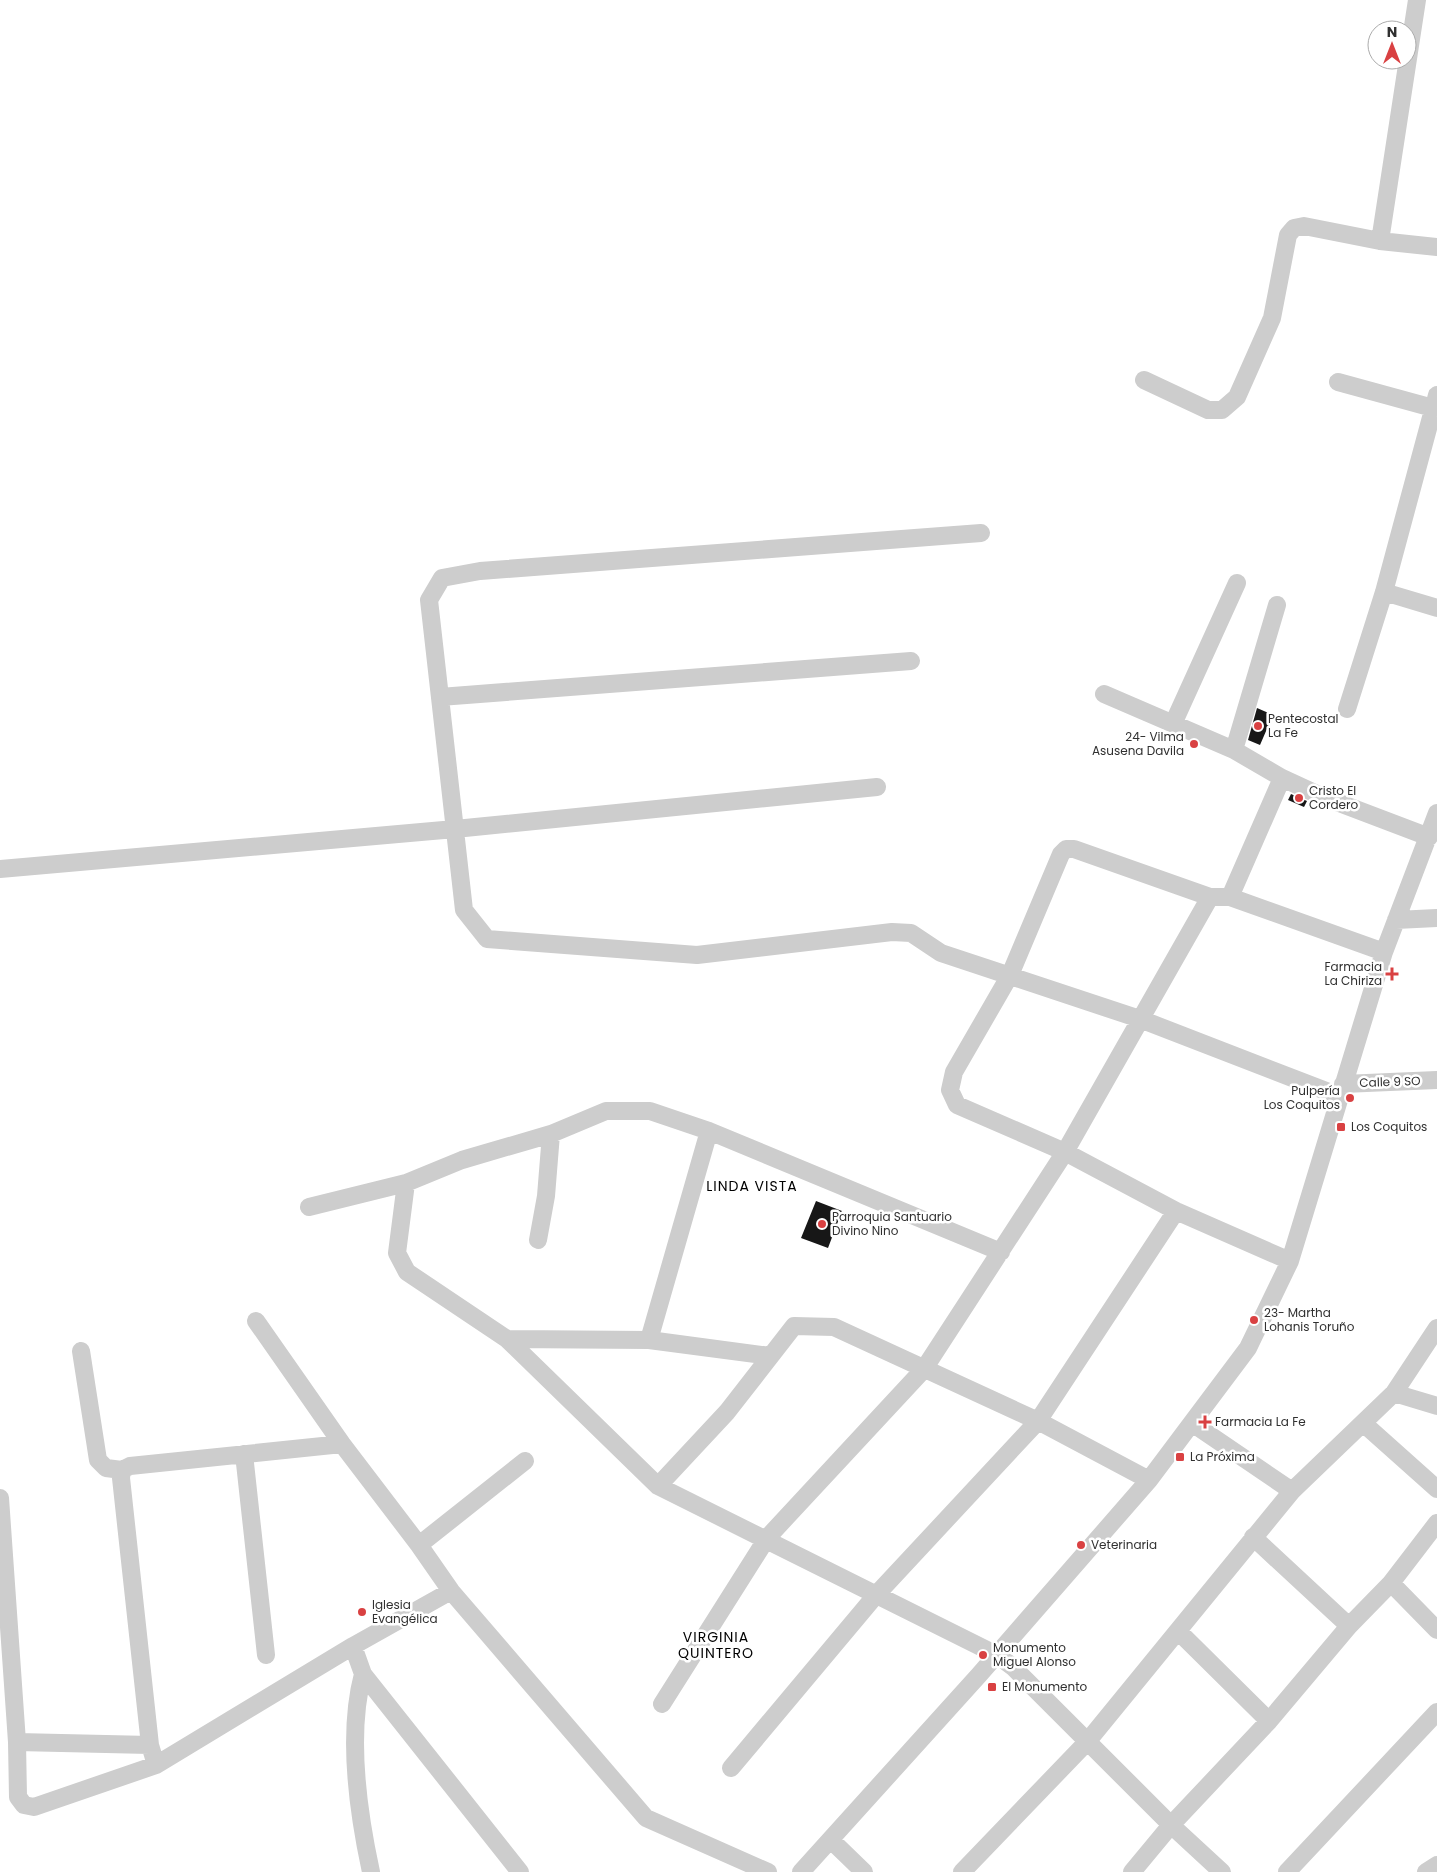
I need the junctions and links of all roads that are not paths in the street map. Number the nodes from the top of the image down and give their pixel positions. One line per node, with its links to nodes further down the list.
1 (1417, 0): 2 (street)
2 (1380, 241): 3 (street); 4 (street)
3 (1437, 247)
4 (1144, 380)
5 (1338, 382): 6 (street)
6 (1435, 402): 9 (street)
7 (981, 533): 14 (street)
8 (1237, 583): 16 (street)
9 (1384, 592): 11 (street); 15 (street)
10 (1278, 605): 17 (street)
11 (1437, 608)
12 (910, 661): 14 (street)
13 (1104, 694): 16 (street)
14 (440, 697): 21 (street)
15 (1347, 709)
16 (1173, 724): 17 (street)
17 (1234, 750): 18 (street)
18 (1282, 778): 22 (street); 24 (street)
19 (877, 787): 21 (street)
20 (1437, 813): 22 (street)
21 (455, 829): 23 (street); 29 (street)
22 (1429, 837): 27 (street)
23 (0, 869)
24 (1230, 896): 25 (street); 28 (street)
25 (1210, 897): 29 (street); 30 (street)
26 (1437, 918): 27 (street)
27 (1396, 920): 28 (street)
28 (1384, 952): 32 (street)
29 (1010, 975): 30 (street); 35 (street)
30 (1140, 1019): 32 (street); 35 (street)
31 (1437, 1080): 32 (street, Calle 9 SO)
32 (1341, 1090): 41 (street)
33 (709, 1131): 34 (street); 40 (street); 45 (street)
34 (552, 1134): 36 (street); 39 (street)
35 (1065, 1152): 38 (street); 40 (street)
36 (406, 1183): 37 (street); 44 (street)
37 (309, 1207)
38 (1176, 1211): 41 (street); 51 (street)
39 (538, 1240)
40 (1001, 1252): 48 (street)
41 (1290, 1261): 52 (street)
42 (256, 1321): 54 (street)
43 (1437, 1328): 49 (street)
44 (507, 1339): 45 (street); 59 (street)
45 (649, 1340): 47 (street)
46 (81, 1351): 57 (street)
47 (770, 1356): 48 (street); 59 (street)
48 (924, 1369): 51 (street); 64 (street)
49 (1394, 1393): 50 (street); 53 (street)
50 (1437, 1406)
51 (1038, 1421): 58 (street); 69 (street)
52 (1192, 1423): 58 (street); 61 (street)
53 (1363, 1423): 60 (street); 61 (street)
54 (342, 1444): 55 (street); 66 (street)
55 (244, 1454): 57 (street); 74 (street)
56 (525, 1461): 66 (street)
57 (122, 1470): 82 (street)
58 (1149, 1480): 75 (street)
59 (658, 1486): 64 (street)
60 (1437, 1489)
61 (1292, 1491): 65 (street)
62 (0, 1498): 80 (street)
63 (1437, 1523): 67 (street)
64 (766, 1538): 69 (street); 77 (street)
65 (1253, 1538): 70 (street); 72 (street)
66 (420, 1545): 68 (street)
67 (1391, 1583): 70 (street); 71 (street)
68 (450, 1591): 73 (street); 90 (street)
69 (876, 1595): 75 (street); 84 (street)
70 (1349, 1626): 79 (street)
71 (1437, 1630)
72 (1178, 1631): 79 (street); 81 (street)
73 (353, 1646): 76 (street); 83 (street)
74 (266, 1655)
75 (997, 1655): 81 (street); 86 (street)
76 (363, 1674): 88 (street); 89 (street)
77 (662, 1704)
78 (1437, 1712): 96 (street)
79 (1268, 1721): 85 (street)
80 (17, 1742): 82 (street); 83 (street)
81 (1087, 1742): 85 (street); 93 (street)
82 (150, 1745): 83 (street)
83 (156, 1766)
84 (731, 1768)
85 (1171, 1825): 94 (street); 95 (street)
86 (832, 1841): 91 (street); 92 (street)
87 (1437, 1865): 97 (street)
88 (371, 1872)
89 (520, 1872)
90 (768, 1872)
91 (801, 1872)
92 (864, 1872)
93 (962, 1872)
94 (1132, 1872)
95 (1222, 1872)
96 (1287, 1872)
97 (1426, 1872)

